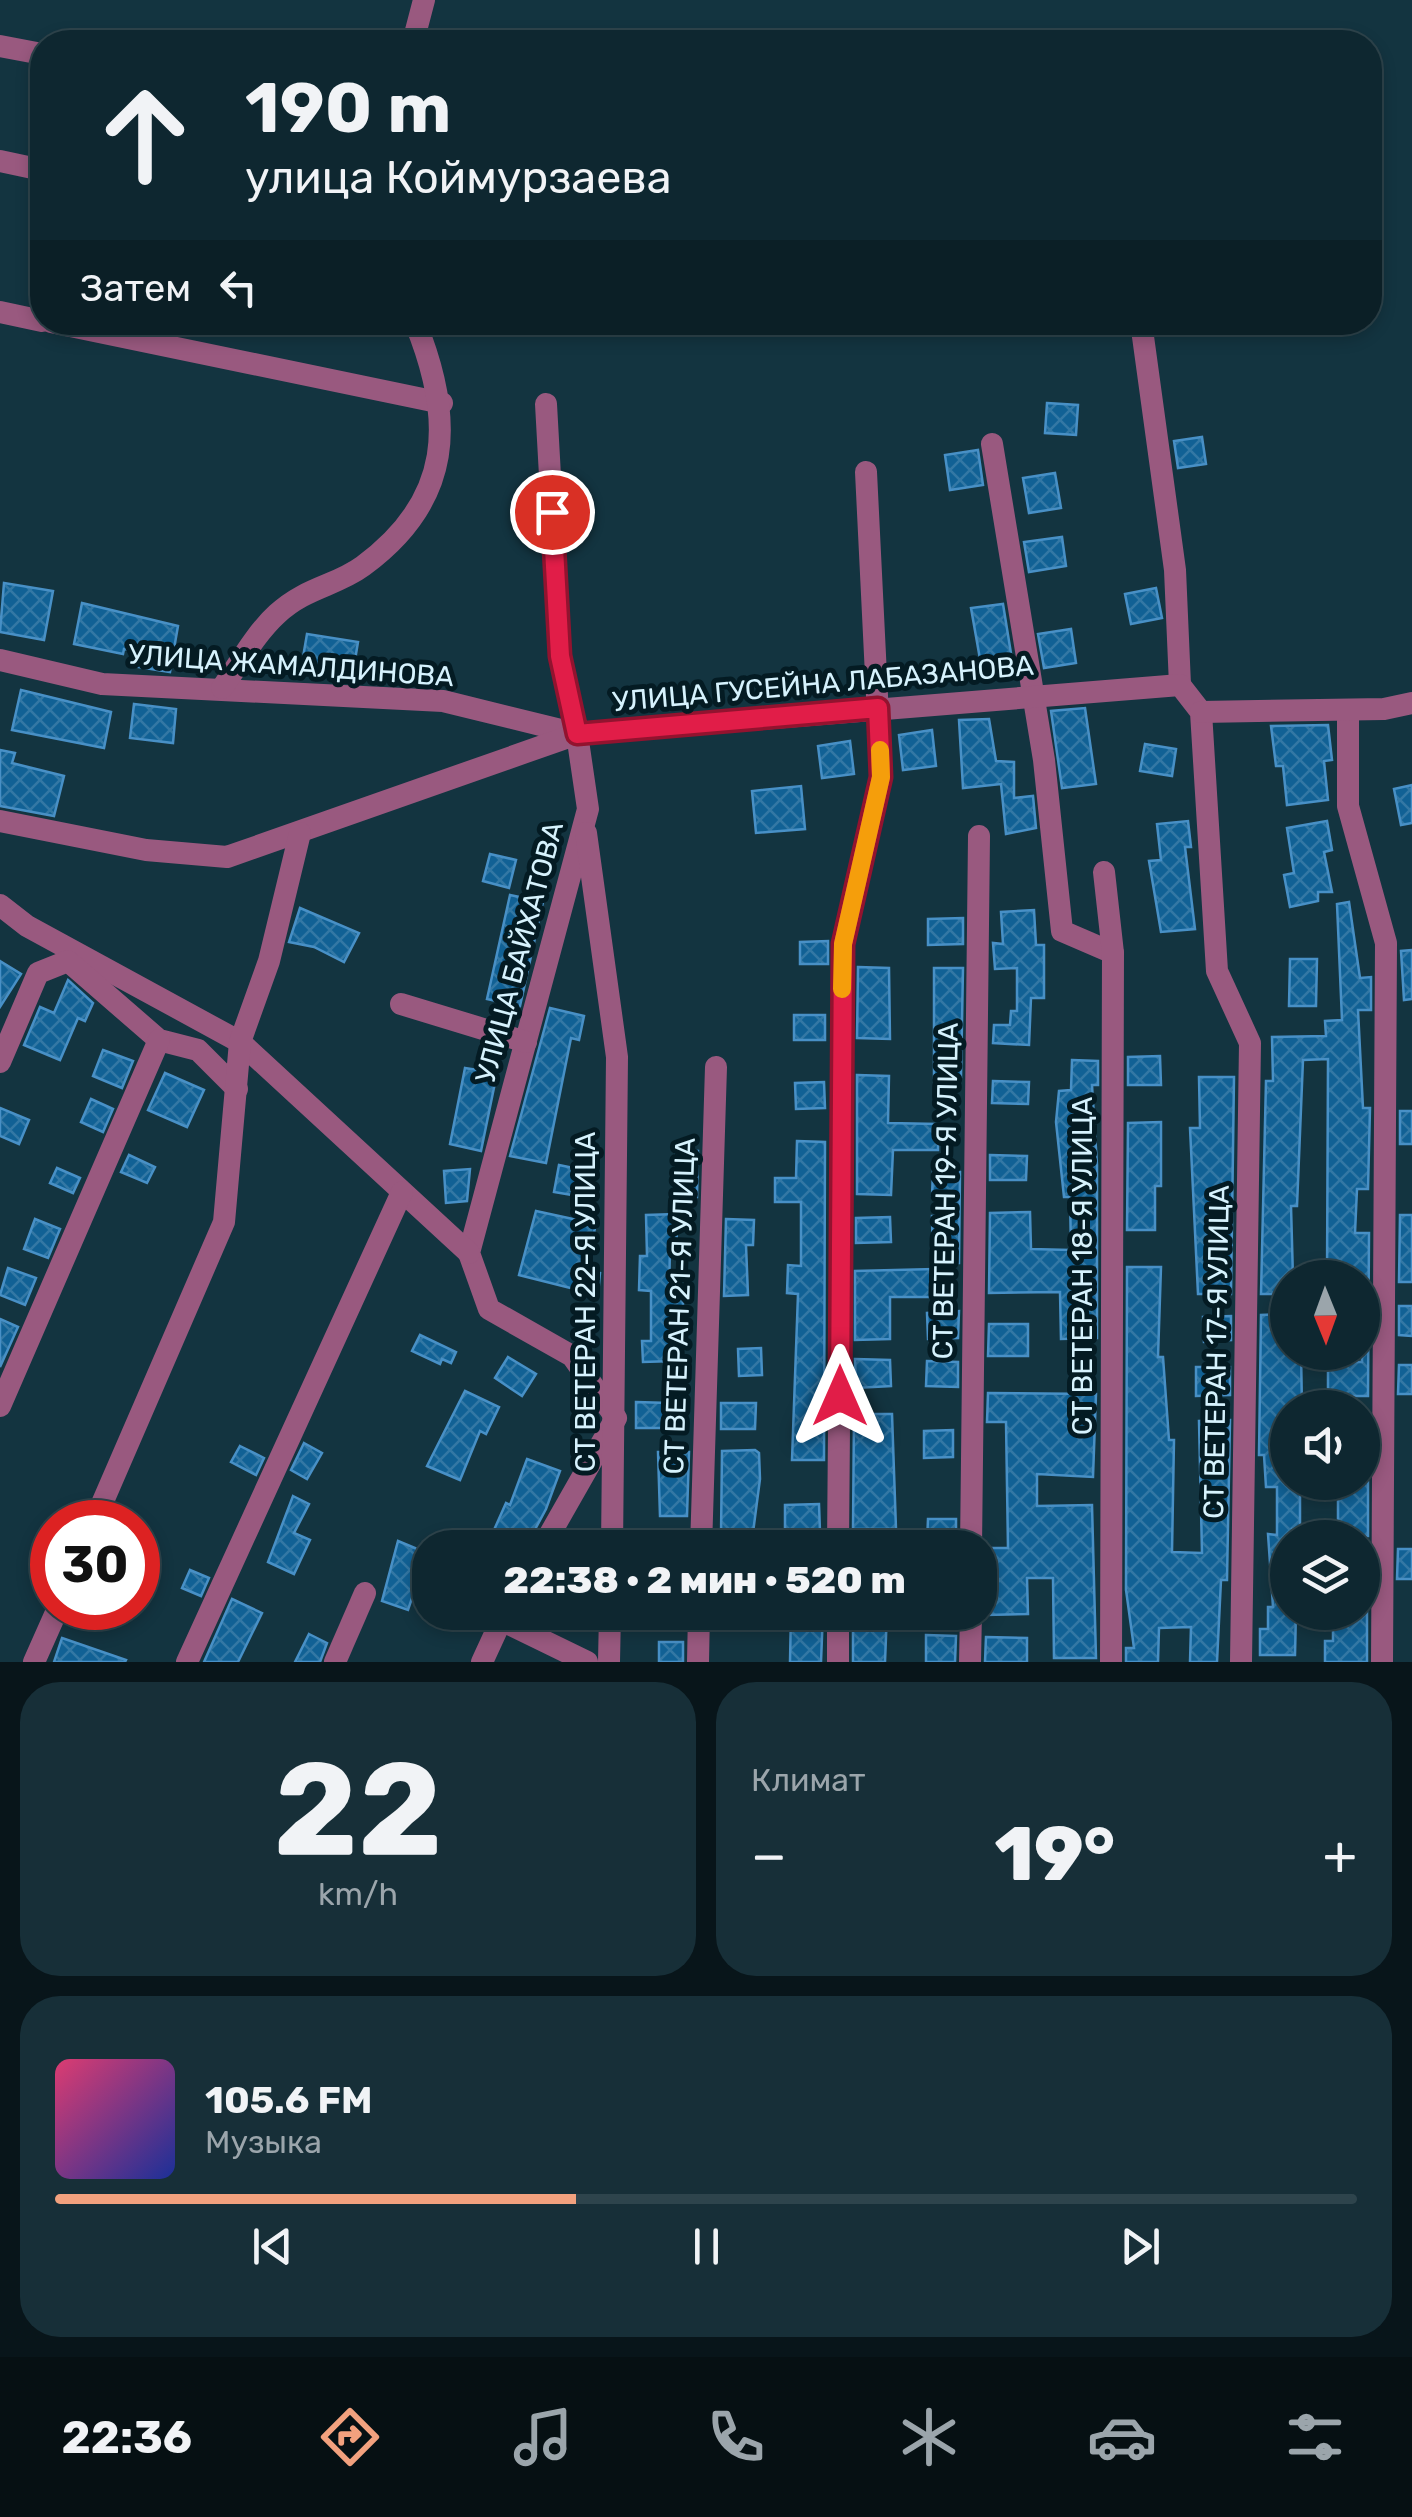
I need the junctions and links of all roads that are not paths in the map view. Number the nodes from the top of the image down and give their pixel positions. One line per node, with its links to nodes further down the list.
1 (418, 1): 2 (street)
2 (414, 30)
3 (0, 46): 4 (street)
4 (30, 52)
5 (0, 162): 6 (street)
6 (30, 168)
7 (0, 312): 8 (street)
8 (30, 318)
9 (114, 335): 12 (street)
10 (419, 335): 12 (street)
11 (1142, 335): 17 (street)
12 (442, 403): 18 (street)
13 (546, 404): 24 (street, УЛИЦА БАЙХАТОВА)
14 (992, 444): 19 (street)
15 (866, 472): 21 (street)
16 (0, 660): 18 (street, УЛИЦА ЖАМАЛДИНОВА)
17 (1180, 685): 19 (street, УЛИЦА ГУСЕЙНА ЛАБАЗАНОВА); 23 (street)
18 (222, 688): 24 (street, УЛИЦА ЖАМАЛДИНОВА)
19 (1033, 694): 21 (street, УЛИЦА ГУСЕЙНА ЛАБАЗАНОВА); 32 (street)
20 (1412, 702): 22 (street)
21 (878, 708): 24 (street, УЛИЦА ГУСЕЙНА ЛАБАЗАНОВА); 49 (street)
22 (1348, 710): 23 (street); 70 (street)
23 (1201, 712): 69 (street, СТ ВЕТЕРАН 17-Я УЛИЦА)
24 (577, 734): 26 (street, УЛИЦА БАЙХАТОВА); 27 (street)
25 (0, 820): 27 (street)
26 (584, 823): 36 (street, УЛИЦА БАЙХАТОВА); 44 (street, СТ ВЕТЕРАН 22-Я УЛИЦА)
27 (300, 833): 35 (street)
28 (979, 836): 50 (street, СТ ВЕТЕРАН 19-Я УЛИЦА)
29 (1104, 872): 32 (street, СТ ВЕТЕРАН 18-Я УЛИЦА)
30 (0, 904): 31 (street)
31 (27, 926): 33 (street); 35 (street)
32 (1113, 953): 68 (street, СТ ВЕТЕРАН 18-Я УЛИЦА)
33 (68, 961): 37 (street); 38 (street)
34 (401, 1004): 36 (street)
35 (240, 1042): 40 (street); 41 (street)
36 (526, 1042): 42 (street, УЛИЦА БАЙХАТОВА)
37 (156, 1047): 40 (street); 43 (street)
38 (0, 1062)
39 (716, 1067): 48 (street, СТ ВЕТЕРАН 21-Я УЛИЦА)
40 (236, 1089): 45 (street)
41 (402, 1192): 42 (street); 60 (street)
42 (469, 1253): 44 (street)
43 (0, 1406)
44 (616, 1418): 46 (street); 47 (street, СТ ВЕТЕРАН 22-Я УЛИЦА)
45 (104, 1500)
46 (552, 1530)
47 (613, 1530)
48 (702, 1530)
49 (838, 1530)
50 (971, 1530)
51 (365, 1594): 61 (street)
52 (48, 1630): 59 (street)
53 (497, 1630): 62 (street)
54 (528, 1630): 63 (street)
55 (610, 1630): 64 (street)
56 (699, 1630): 65 (street)
57 (838, 1630): 66 (street)
58 (970, 1630): 67 (street)
59 (34, 1662)
60 (187, 1662)
61 (335, 1662)
62 (482, 1662)
63 (586, 1662)
64 (609, 1662)
65 (698, 1662)
66 (838, 1662)
67 (970, 1662)
68 (1112, 1662)
69 (1241, 1662)
70 (1382, 1662)

